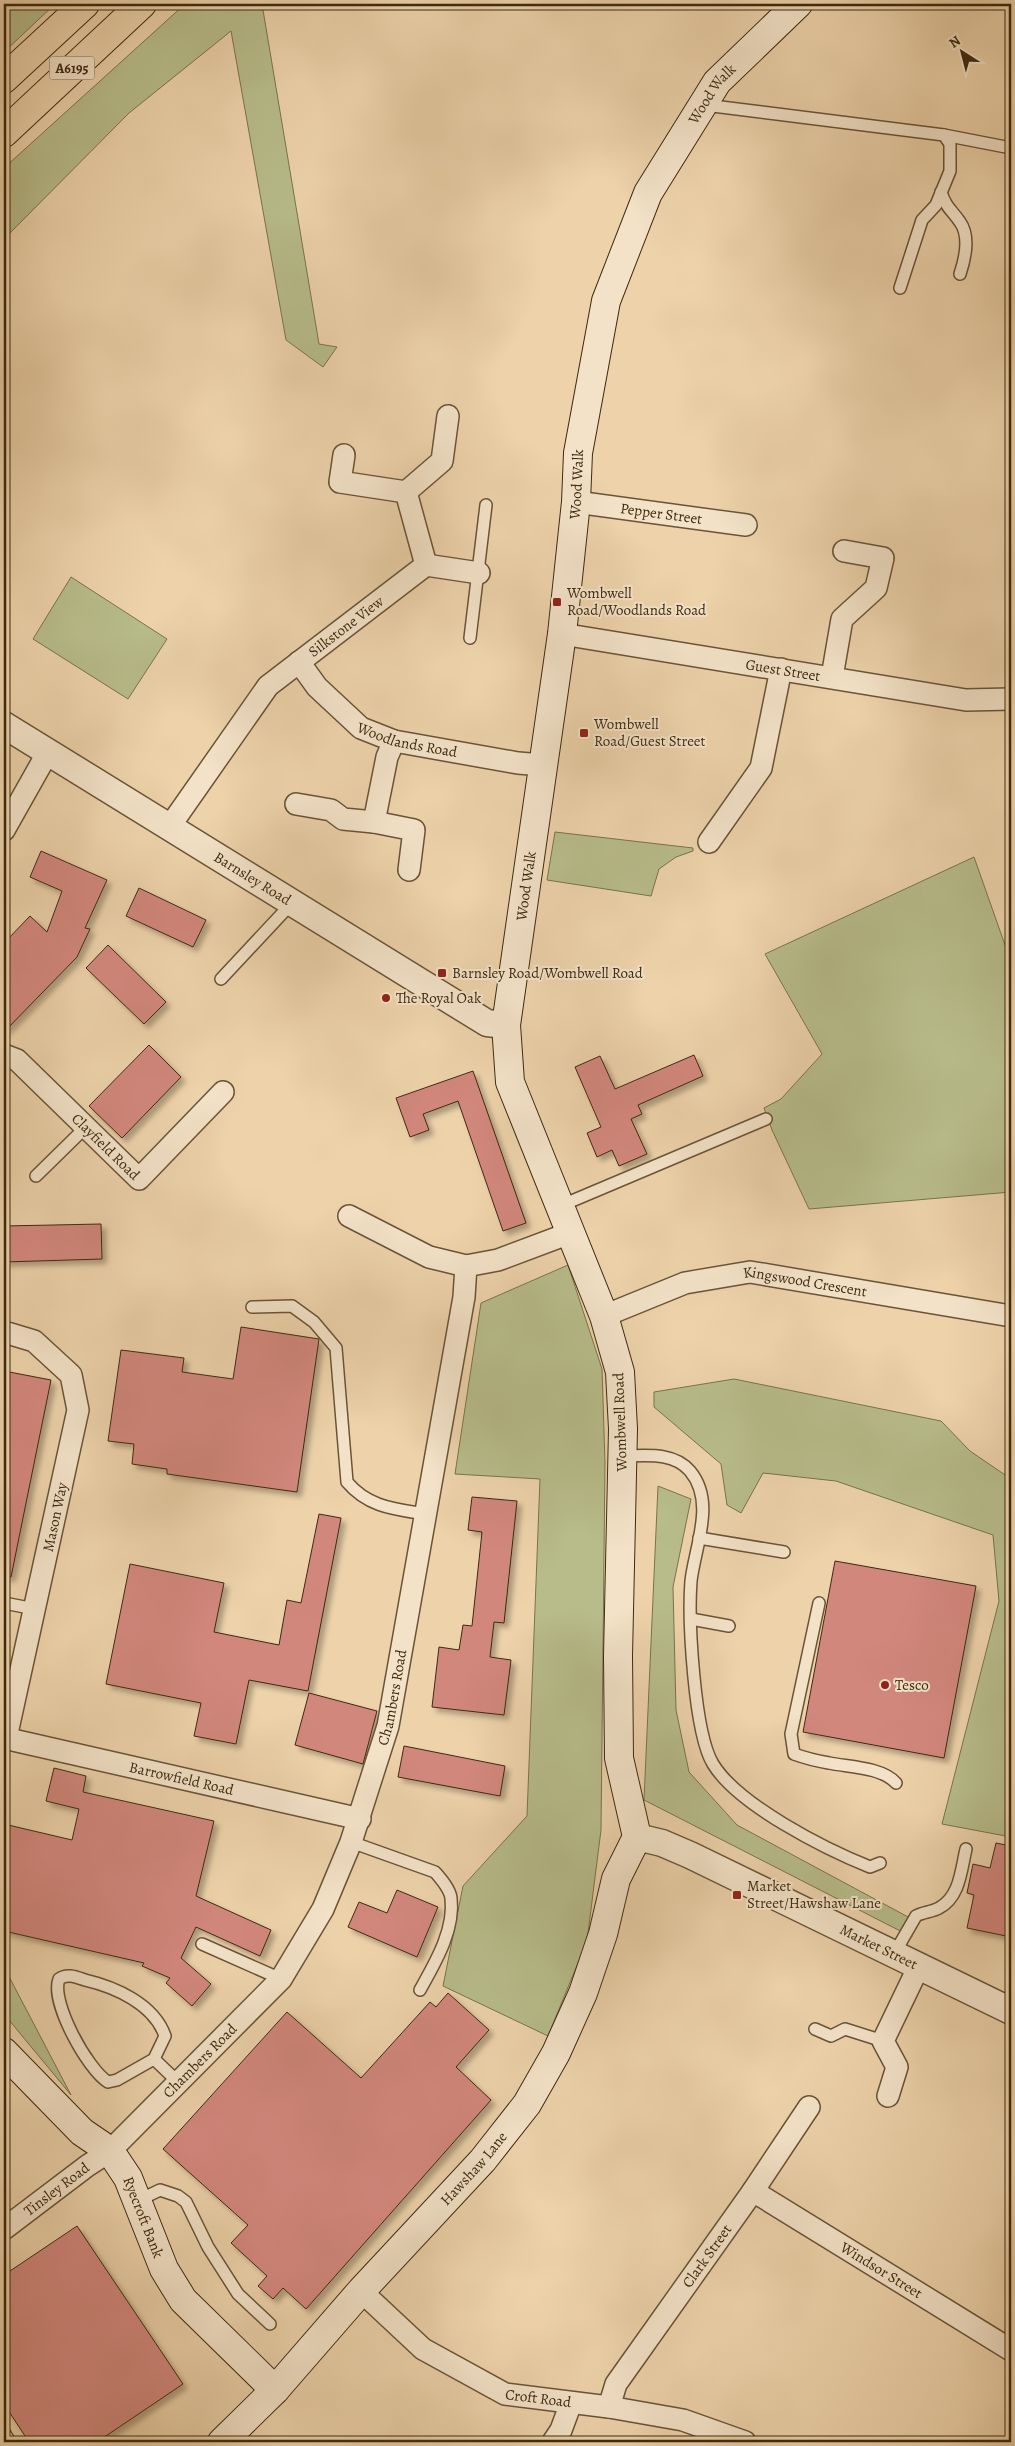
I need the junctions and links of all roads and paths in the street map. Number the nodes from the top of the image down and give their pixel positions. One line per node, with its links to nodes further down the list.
1 (85, 4): 4 (highway, A6195)
2 (142, 4): 6 (highway, A6195)
3 (798, 4): 5 (main road, Wood Walk)
4 (4, 79)
5 (703, 105): 7 (lane); 15 (main road, Wood Walk)
6 (4, 133)
7 (944, 135): 8 (lane); 9 (lane)
8 (1011, 148)
9 (941, 192): 10 (lane); 11 (lane)
10 (960, 274)
11 (900, 288)
12 (448, 416): 14 (street)
13 (344, 456): 14 (street)
14 (406, 492): 19 (street)
15 (576, 502): 17 (street, Pepper Street); 21 (main road, Wood Walk)
16 (486, 506): 20 (lane)
17 (746, 525)
18 (844, 551): 25 (street)
19 (426, 565): 20 (street); 23 (street, Silkstone View)
20 (479, 573): 22 (lane)
21 (562, 634): 24 (street, Guest Street); 30 (main road, Wood Walk)
22 (470, 638)
23 (299, 662): 28 (street, Woodlands Road); 33 (street, Silkstone View)
24 (781, 668): 25 (street, Guest Street); 35 (street)
25 (832, 677): 26 (street, Guest Street)
26 (1009, 706)
27 (4, 725): 29 (street, Barnsley Road)
28 (394, 741): 30 (street, Woodlands Road); 32 (street)
29 (48, 752): 33 (street, Barnsley Road); 34 (street)
30 (543, 765): 39 (main road, Wood Walk)
31 (296, 804): 32 (street)
32 (374, 822): 36 (street)
33 (170, 826): 37 (street, Barnsley Road)
34 (4, 830)
35 (710, 842)
36 (409, 870)
37 (292, 903): 38 (lane); 39 (street, Barnsley Road)
38 (221, 979)
39 (506, 1025): 45 (main road, Wombwell Road)
40 (4, 1055): 43 (street, Clayfield Road)
41 (223, 1092): 43 (street, Clayfield Road)
42 (766, 1119): 45 (lane)
43 (86, 1127): 44 (lane)
44 (36, 1176)
45 (559, 1207): 47 (main road, Wombwell Road)
46 (349, 1216): 48 (street)
47 (570, 1234): 48 (street); 50 (main road, Wombwell Road)
48 (466, 1266): 54 (street, Chambers Road)
49 (252, 1307): 54 (lane)
50 (604, 1316): 51 (street, Kingswood Crescent); 53 (main road, Wombwell Road)
51 (1011, 1316)
52 (4, 1332): 59 (street, Mason Way)
53 (622, 1456): 55 (lane); 65 (main road, Wombwell Road)
54 (425, 1514): 64 (street, Chambers Road)
55 (699, 1538): 56 (lane); 60 (lane)
56 (784, 1552)
57 (4, 1603): 59 (lane)
58 (819, 1603): 63 (lane)
59 (35, 1609): 62 (street, Mason Way)
60 (690, 1619): 61 (lane); 68 (lane)
61 (729, 1626)
62 (5, 1738): 64 (street, Barrowfield Road)
63 (896, 1783)
64 (360, 1818): 66 (street, Chambers Road)
65 (637, 1837): 70 (street, Market Street); 86 (main road, Hawshaw Lane)
66 (351, 1842): 72 (street, Chambers Road); 73 (lane)
67 (966, 1848): 70 (lane)
68 (880, 1863)
69 (202, 1944): 72 (lane)
70 (894, 1954): 71 (street, Market Street)
71 (919, 1966): 74 (street, Market Street); 76 (street)
72 (281, 1979): 79 (street, Chambers Road)
73 (420, 1990)
74 (1011, 2011)
75 (815, 2029): 76 (lane)
76 (883, 2041): 80 (street)
77 (4, 2052): 82 (main road, Ryecroft Bank)
78 (154, 2059): 78 (lane); 79 (lane)
79 (179, 2083): 82 (street, Chambers Road)
80 (888, 2096)
81 (809, 2107): 83 (street, Clark Street)
82 (110, 2150): 84 (main road, Ryecroft Bank); 85 (street, Tinsley Road)
83 (753, 2191): 88 (street, Windsor Street); 91 (street, Clark Street)
84 (138, 2201): 87 (lane); 89 (main road, Ryecroft Bank)
85 (4, 2229)
86 (361, 2291): 89 (main road, Hawshaw Lane); 90 (street, Croft Road)
87 (270, 2324)
88 (1011, 2350)
89 (275, 2390): 94 (main road, Hawshaw Lane)
90 (571, 2403): 91 (street, Croft Road); 95 (street)
91 (609, 2407): 96 (street, Croft Road)
92 (4, 2432): 93 (lane)
93 (10, 2442)
94 (222, 2442)
95 (553, 2442)
96 (745, 2442)

